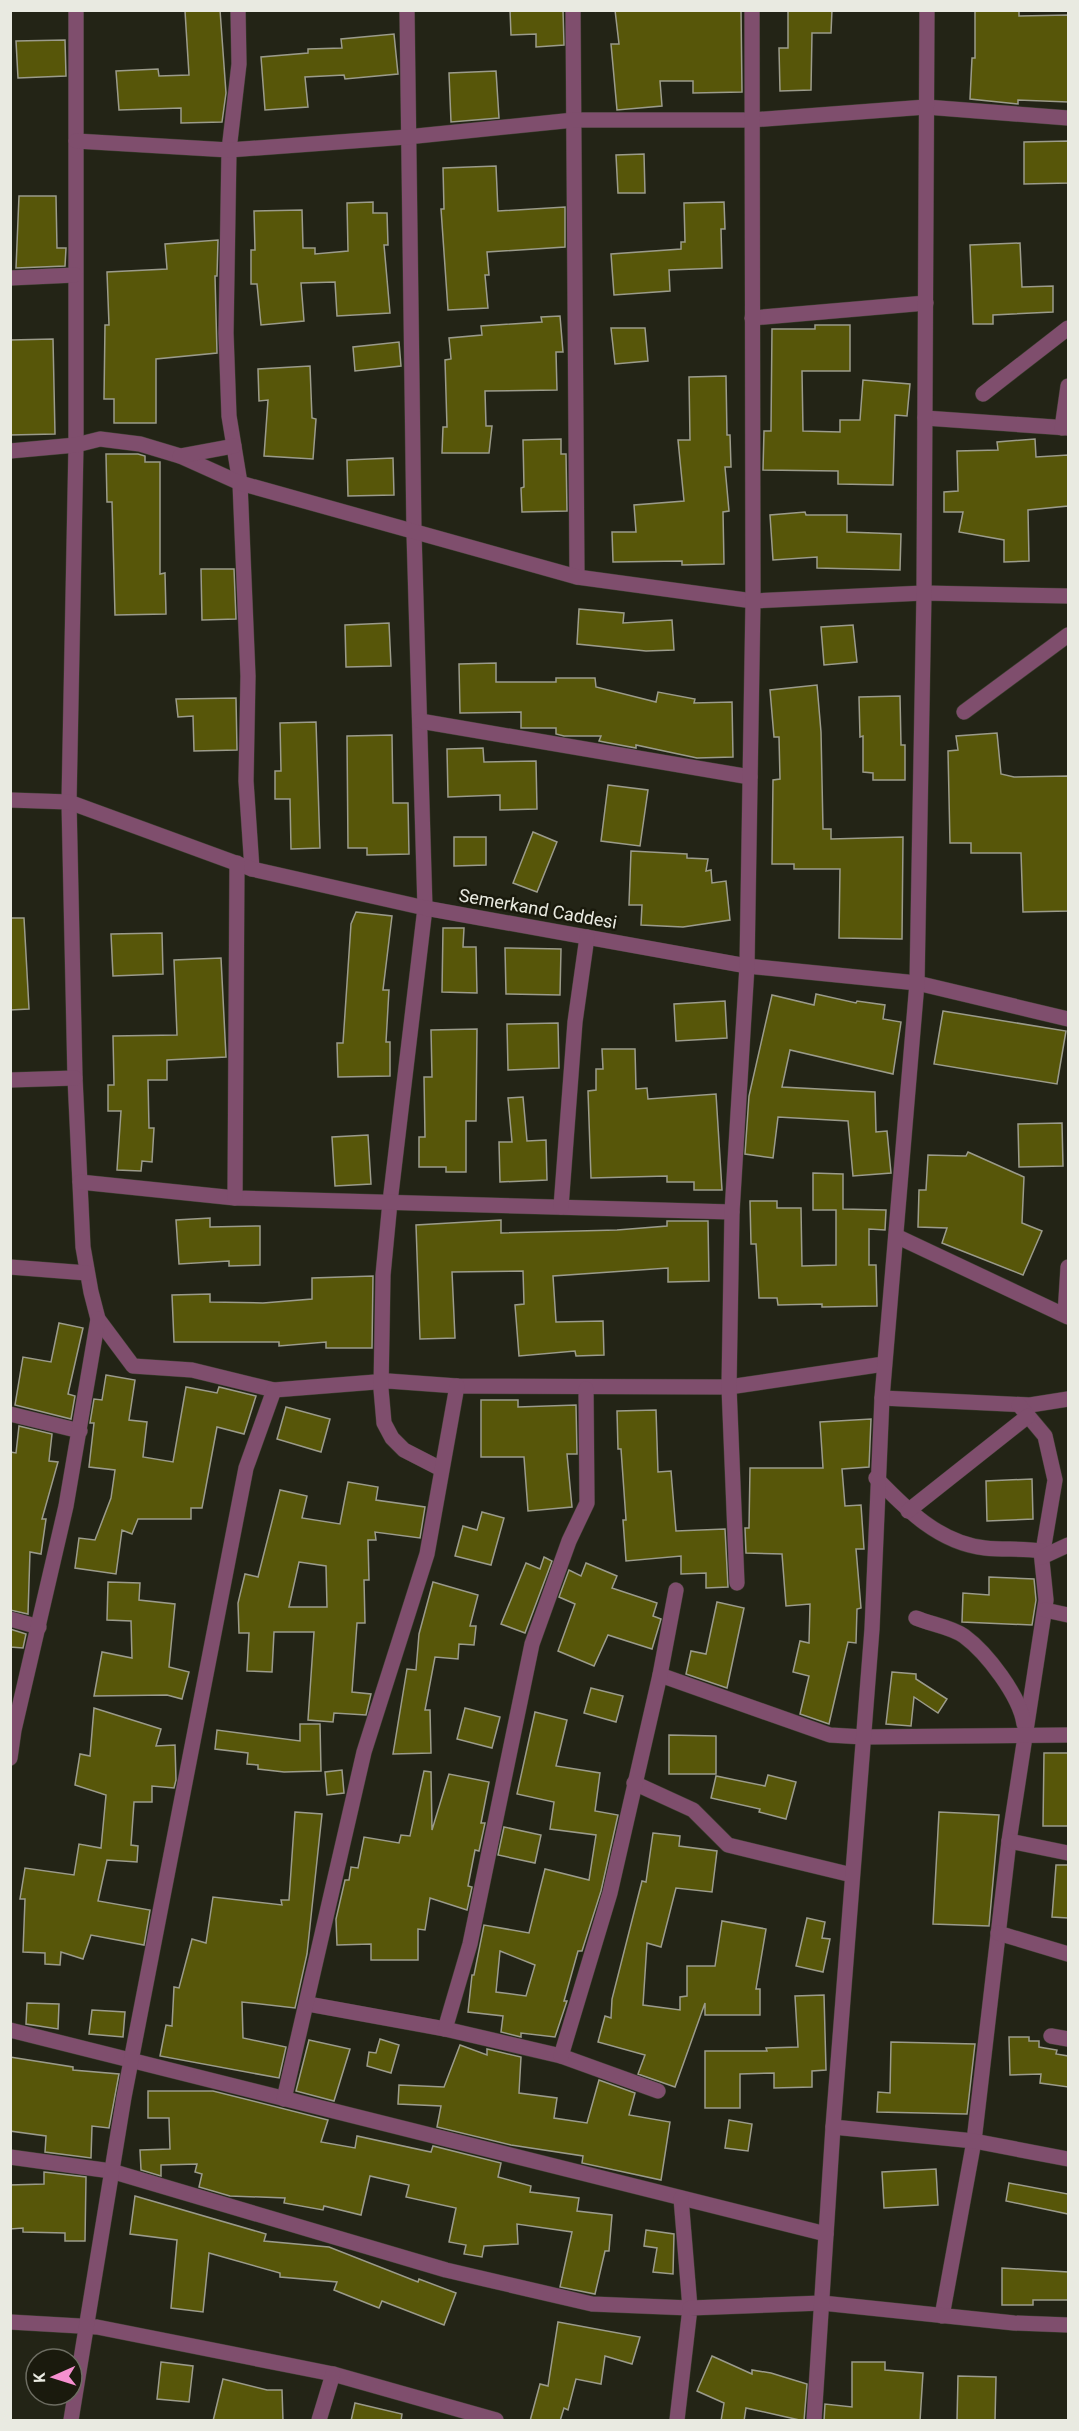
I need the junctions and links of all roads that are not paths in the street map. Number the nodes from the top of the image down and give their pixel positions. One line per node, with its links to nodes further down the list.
1 (75, 10): 12 (street)
2 (238, 10): 13 (street)
3 (407, 10): 11 (street)
4 (573, 10): 9 (street)
5 (752, 10): 10 (street)
6 (927, 10): 7 (street)
7 (926, 107): 8 (street); 10 (street); 16 (street)
8 (1068, 118)
9 (574, 120): 10 (street); 11 (street); 29 (street)
10 (751, 120): 17 (street)
11 (407, 137): 13 (street); 28 (street)
12 (76, 141): 13 (street); 14 (street)
13 (229, 150): 24 (street)
14 (75, 275): 15 (street); 23 (street)
15 (10, 278)
16 (926, 303): 17 (street); 21 (street)
17 (752, 318): 32 (street)
18 (1068, 328): 20 (street)
19 (1068, 386): 22 (street)
20 (983, 394)
21 (925, 418): 22 (street); 30 (street)
22 (1065, 428)
23 (76, 445): 25 (street); 26 (street); 38 (street)
24 (234, 446): 26 (street); 27 (street)
25 (10, 451)
26 (180, 456): 27 (street)
27 (240, 483): 28 (street); 40 (street)
28 (414, 533): 29 (street); 35 (street)
29 (577, 577): 32 (street)
30 (924, 592): 31 (street); 32 (street); 44 (street)
31 (1068, 596)
32 (753, 602): 36 (street)
33 (1068, 635): 34 (street)
34 (964, 712)
35 (420, 721): 36 (street); 41 (street)
36 (750, 777): 43 (street)
37 (10, 800): 38 (street, Semerkand Caddesi)
38 (69, 802): 39 (street, Semerkand Caddesi); 46 (street)
39 (237, 863): 40 (street, Semerkand Caddesi); 49 (street)
40 (252, 869): 41 (street, Semerkand Caddesi)
41 (425, 908): 42 (street, Semerkand Caddesi); 50 (street)
42 (586, 937): 43 (street, Semerkand Caddesi); 51 (street)
43 (747, 966): 44 (street, Semerkand Caddesi); 52 (street)
44 (916, 983): 45 (street, Semerkand Caddesi); 53 (street)
45 (1068, 1019)
46 (75, 1078): 47 (street); 48 (street)
47 (10, 1080)
48 (80, 1182): 49 (street); 56 (street)
49 (235, 1198): 50 (street)
50 (390, 1202): 51 (street); 60 (street)
51 (561, 1207): 52 (street)
52 (732, 1212): 62 (street)
53 (896, 1236): 57 (street); 59 (street)
54 (10, 1267): 56 (street)
55 (1068, 1267): 57 (street)
56 (87, 1273): 58 (street)
57 (1067, 1316)
58 (98, 1319): 64 (street); 69 (street)
59 (884, 1364): 62 (street); 65 (street)
60 (382, 1382): 61 (street); 64 (street); 70 (street)
61 (457, 1386): 63 (street); 70 (street)
62 (729, 1387): 63 (street); 75 (street)
63 (586, 1389): 94 (street)
64 (274, 1390): 99 (street)
65 (882, 1398): 67 (street); 71 (street)
66 (1068, 1399): 67 (street)
67 (1023, 1410): 72 (street); 74 (street)
68 (10, 1414): 69 (street)
69 (80, 1431): 81 (street)
70 (441, 1469): 93 (street)
71 (876, 1478): 72 (street); 85 (street)
72 (908, 1511): 74 (street)
73 (1068, 1545): 74 (street)
74 (1042, 1557): 77 (street)
75 (737, 1583)
76 (676, 1590): 82 (street)
77 (1045, 1610): 78 (street); 83 (street)
78 (1068, 1615)
79 (916, 1618): 83 (street)
80 (10, 1619): 81 (street)
81 (39, 1627): 86 (street)
82 (660, 1675): 85 (street); 87 (street)
83 (1025, 1736): 84 (street); 85 (street); 88 (street)
84 (1068, 1736)
85 (863, 1737): 90 (street)
86 (11, 1753)
87 (634, 1783): 90 (street); 98 (street)
88 (1009, 1841): 89 (street); 91 (street)
89 (1068, 1853)
90 (852, 1875): 102 (street)
91 (998, 1933): 92 (street); 103 (street)
92 (1068, 1954)
93 (308, 2004): 94 (street); 101 (street)
94 (445, 2029): 98 (street)
95 (10, 2030): 99 (street)
96 (1051, 2036): 97 (street)
97 (1068, 2039)
98 (561, 2056): 100 (street)
99 (131, 2060): 101 (street); 106 (street)
100 (658, 2091)
101 (284, 2099): 107 (street)
102 (832, 2127): 103 (street); 108 (street)
103 (974, 2141): 105 (street); 111 (street)
104 (10, 2157): 106 (street)
105 (1068, 2159)
106 (111, 2171): 110 (street); 114 (street)
107 (681, 2198): 108 (street); 110 (street)
108 (826, 2234): 109 (street)
109 (822, 2303): 110 (street); 111 (street); 120 (street)
110 (690, 2308): 119 (street)
111 (942, 2316): 113 (street)
112 (10, 2322): 114 (street)
113 (1068, 2325)
114 (85, 2326): 115 (street); 116 (street)
115 (333, 2374): 117 (street); 118 (street)
116 (70, 2421)
117 (319, 2421)
118 (496, 2421)
119 (677, 2421)
120 (814, 2421)

